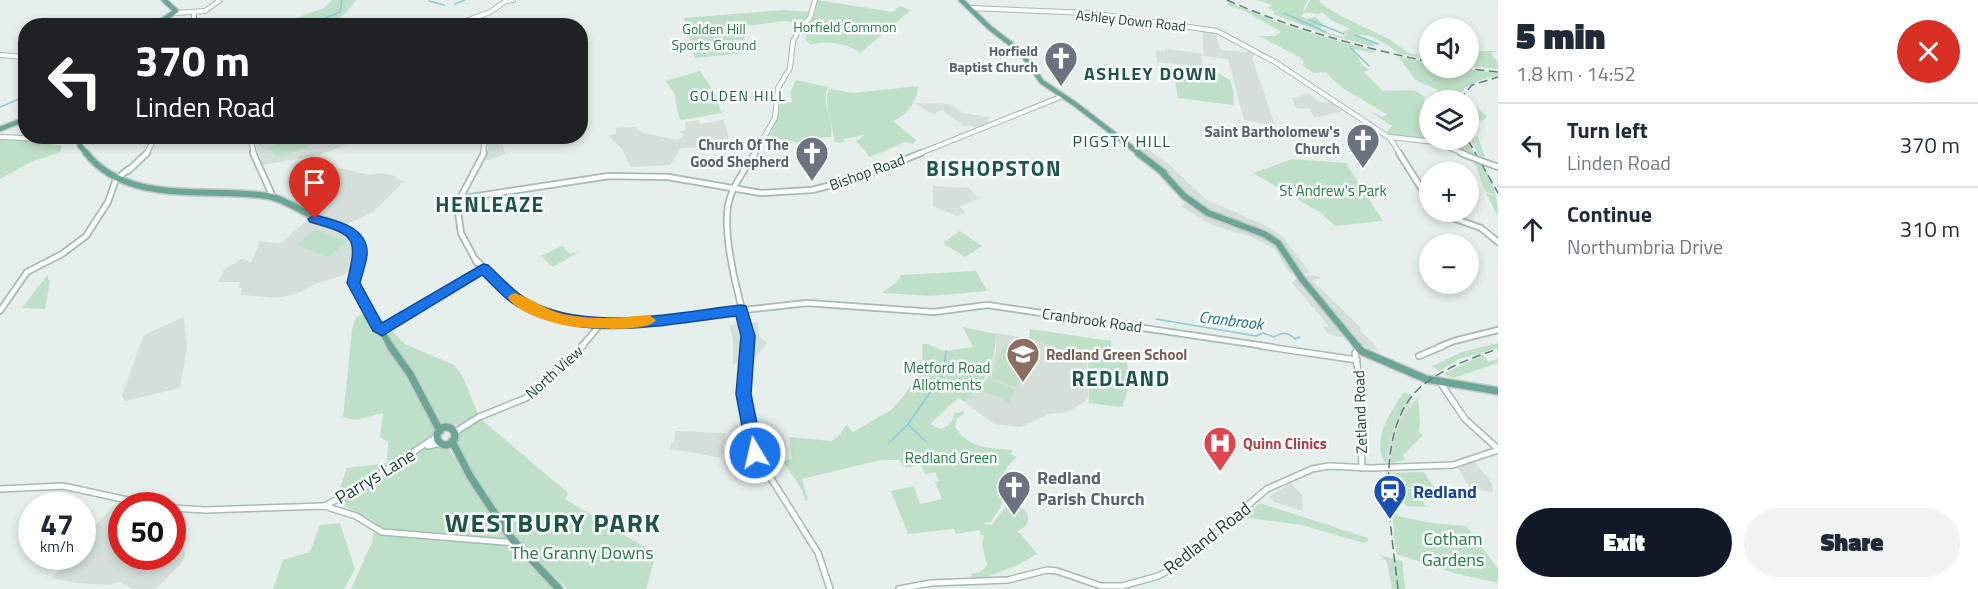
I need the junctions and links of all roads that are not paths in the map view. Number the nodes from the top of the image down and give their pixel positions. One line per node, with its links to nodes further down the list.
1 (164, 0): 7 (main road)
2 (220, 0): 8 (main road)
3 (507, 0): 11 (main road)
4 (815, 0): 26 (main road)
5 (961, 0): 6 (main road)
6 (970, 8): 14 (main road); 18 (main road, Ashley Down Road)
7 (175, 13): 8 (main road); 9 (main road)
8 (194, 13): 10 (main road)
9 (167, 18)
10 (194, 18)
11 (473, 18)
12 (0, 55): 13 (main road)
13 (18, 56)
14 (1062, 96): 26 (main road, Bishop Road); 39 (main road)
15 (18, 122): 16 (main road)
16 (0, 129): 17 (main road)
17 (4, 136)
18 (1390, 137): 23 (main road, bridge); 25 (main road)
19 (82, 144): 24 (main road)
20 (152, 144): 24 (main road)
21 (252, 144): 27 (main road)
22 (484, 144): 29 (main road)
23 (1498, 167)
24 (119, 178): 28 (main road); 34 (main road)
25 (1419, 184)
26 (733, 190): 29 (main road, Bishop Road); 35 (main road)
27 (272, 194): 28 (main road); 30 (main road)
28 (261, 196): 30 (main road)
29 (458, 199): 33 (main road, Cranbrook Road)
30 (280, 201): 37 (main road)
31 (1463, 222): 32 (main road)
32 (1498, 242)
33 (483, 269): 36 (main road, Cranbrook Road); 37 (main road)
34 (0, 310)
35 (741, 310): 36 (main road, Cranbrook Road); 39 (main road, Cranbrook Road); 56 (main road)
36 (601, 324): 45 (main road, North View)
37 (380, 328): 46 (main road)
38 (1498, 330): 40 (main road)
39 (1358, 350): 41 (main road); 48 (main road, Zetland Road)
40 (1419, 356)
41 (1430, 378): 42 (main road); 43 (main road)
42 (1443, 382): 43 (main road); 44 (main road)
43 (1444, 390): 47 (main road)
44 (1498, 391)
45 (454, 431): 46 (main road); 46 (main road)
46 (443, 437): 51 (main road, Parrys Lane); 53 (main road)
47 (1498, 449): 48 (main road, Redland Road)
48 (1362, 468): 54 (main road, Redland Road)
49 (0, 489): 50 (main road)
50 (108, 496)
51 (324, 506): 52 (main road, Parrys Lane); 53 (main road, Parrys Lane)
52 (186, 508)
53 (510, 541): 55 (main road)
54 (908, 587): 57 (main road, Redland Road)
55 (559, 589)
56 (830, 589)
57 (899, 589)

